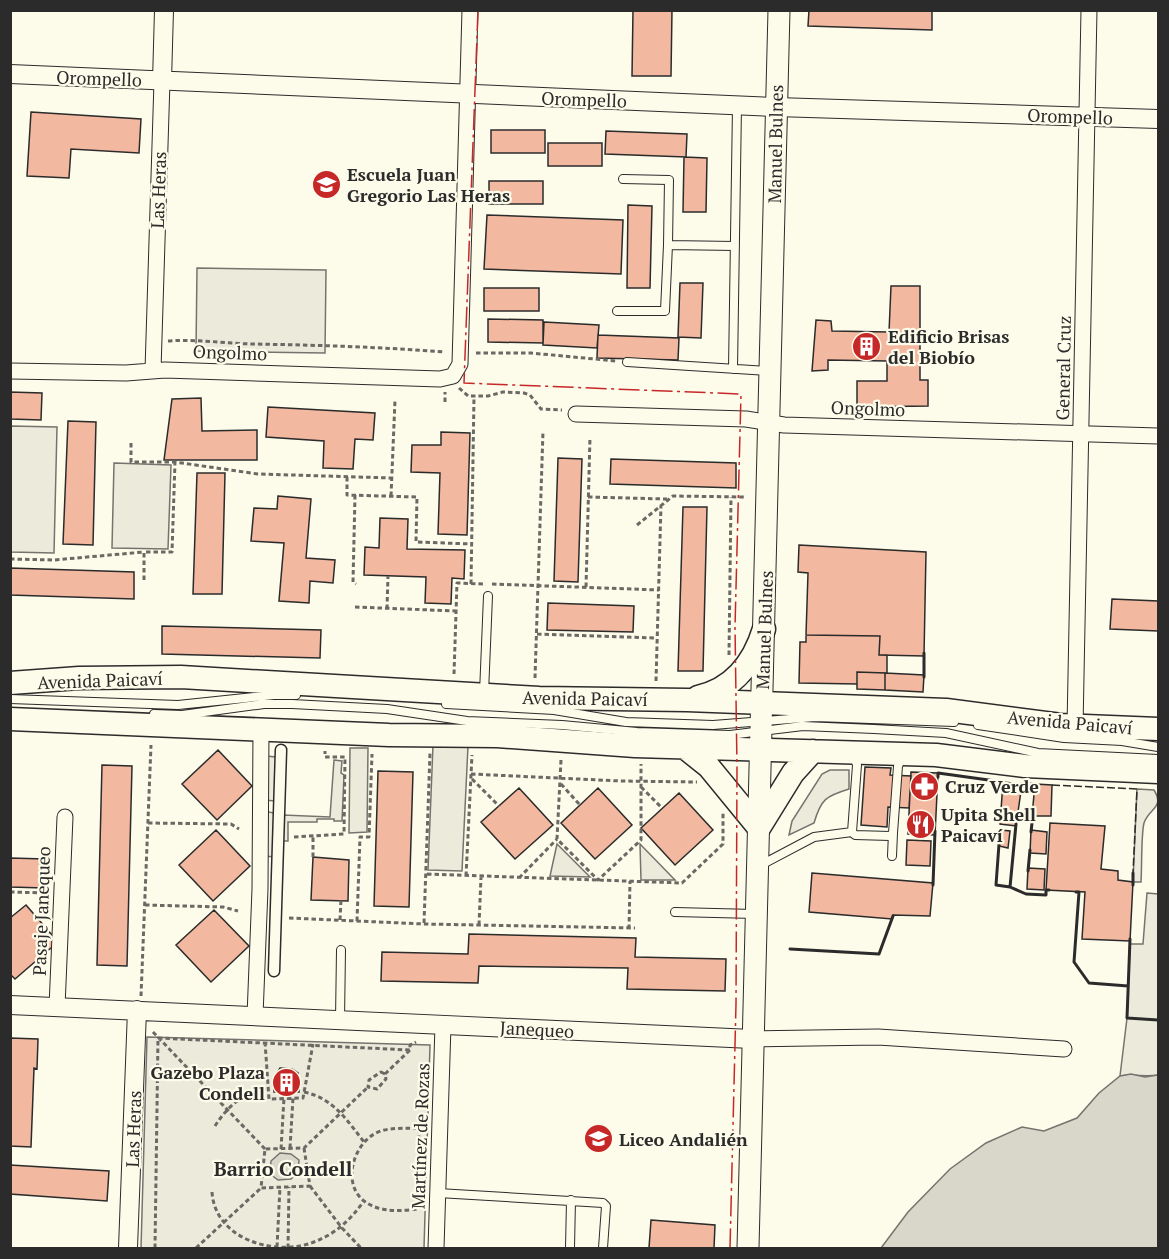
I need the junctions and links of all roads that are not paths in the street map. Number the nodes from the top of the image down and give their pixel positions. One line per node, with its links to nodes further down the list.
1 (164, 10): 6 (street, Las Heras)
2 (470, 10): 7 (street)
3 (779, 10): 9 (main road, Manuel Bulnes)
4 (1089, 10): 10 (street, General Cruz)
5 (10, 74): 6 (street, Orompello)
6 (162, 81): 7 (street, Orompello); 18 (street, Las Heras)
7 (467, 94): 8 (street, Orompello); 18 (street, Ongolmo)
8 (737, 105): 9 (street, Orompello); 14 (lane)
9 (776, 107): 10 (street, Orompello); 20 (main road, Manuel Bulnes)
10 (1087, 117): 11 (street, Orompello); 23 (street, General Cruz)
11 (1158, 119)
12 (624, 179): 13 (lane)
13 (668, 245): 14 (lane); 15 (lane)
14 (735, 246): 17 (lane)
15 (617, 311)
16 (627, 362): 17 (lane)
17 (733, 369): 20 (lane)
18 (153, 370): 19 (street, Ongolmo)
19 (10, 371)
20 (770, 371): 22 (main road, Manuel Bulnes)
21 (576, 414): 22 (street, Ongolmo)
22 (769, 423): 23 (street, Ongolmo); 26 (main road, Manuel Bulnes)
23 (1081, 434): 24 (street, Ongolmo); 38 (street, General Cruz)
24 (1158, 436)
25 (488, 596): 32 (lane)
26 (764, 629): 33 (main road); 37 (main road, Manuel Bulnes)
27 (10, 671): 28 (main road)
28 (79, 678): 29 (main road, Avenida Paicaví); 32 (main road, Avenida Paicaví)
29 (10, 683)
30 (304, 695): 31 (lane)
31 (10, 699)
32 (474, 700): 33 (main road, Avenida Paicaví); 34 (lane); 37 (lane)
33 (687, 700): 37 (main road, Avenida Paicaví)
34 (441, 703)
35 (10, 719): 36 (main road, Avenida Paicaví)
36 (148, 719): 37 (lane); 39 (main road, Avenida Paicaví)
37 (761, 726): 38 (main road, Avenida Paicaví); 41 (main road, Avenida Paicaví); 42 (lane); 44 (main road, Avenida Paicaví); 47 (lane); 49 (main road, Manuel Bulnes)
38 (1075, 727): 40 (main road, Avenida Paicaví)
39 (261, 729): 41 (main road, Avenida Paicaví); 61 (street)
40 (1158, 729)
41 (684, 747): 49 (main road)
42 (1158, 747)
43 (281, 750): 57 (street)
44 (813, 750): 46 (main road, Avenida Paicaví); 49 (main road)
45 (901, 760): 46 (main road, Avenida Paicaví); 47 (main road, Avenida Paicaví); 51 (lane)
46 (858, 766): 50 (lane)
47 (1157, 770)
48 (64, 817): 59 (street, Pasaje Janequeo)
49 (759, 828): 53 (main road, Manuel Bulnes)
50 (852, 832): 51 (lane); 53 (lane)
51 (893, 833): 52 (lane)
52 (892, 856)
53 (758, 866): 55 (main road, Manuel Bulnes)
54 (675, 912): 55 (lane)
55 (756, 914): 64 (main road, Manuel Bulnes)
56 (341, 951): 62 (lane)
57 (274, 971)
58 (10, 1005): 59 (street, Janequeo)
59 (57, 1007): 60 (street, Janequeo)
60 (137, 1010): 61 (street, Janequeo); 68 (street, Las Heras)
61 (255, 1016): 62 (street, Janequeo)
62 (340, 1020): 63 (street, Janequeo)
63 (443, 1025): 64 (street, Janequeo); 66 (street, Martínez de Rozas)
64 (752, 1039): 65 (street, Janequeo); 72 (main road, Manuel Bulnes)
65 (1064, 1049)
66 (438, 1193): 67 (lane); 69 (street, Martínez de Rozas)
67 (571, 1200): 70 (lane); 71 (lane)
68 (129, 1248)
69 (436, 1248)
70 (570, 1248)
71 (603, 1248)
72 (748, 1248)

